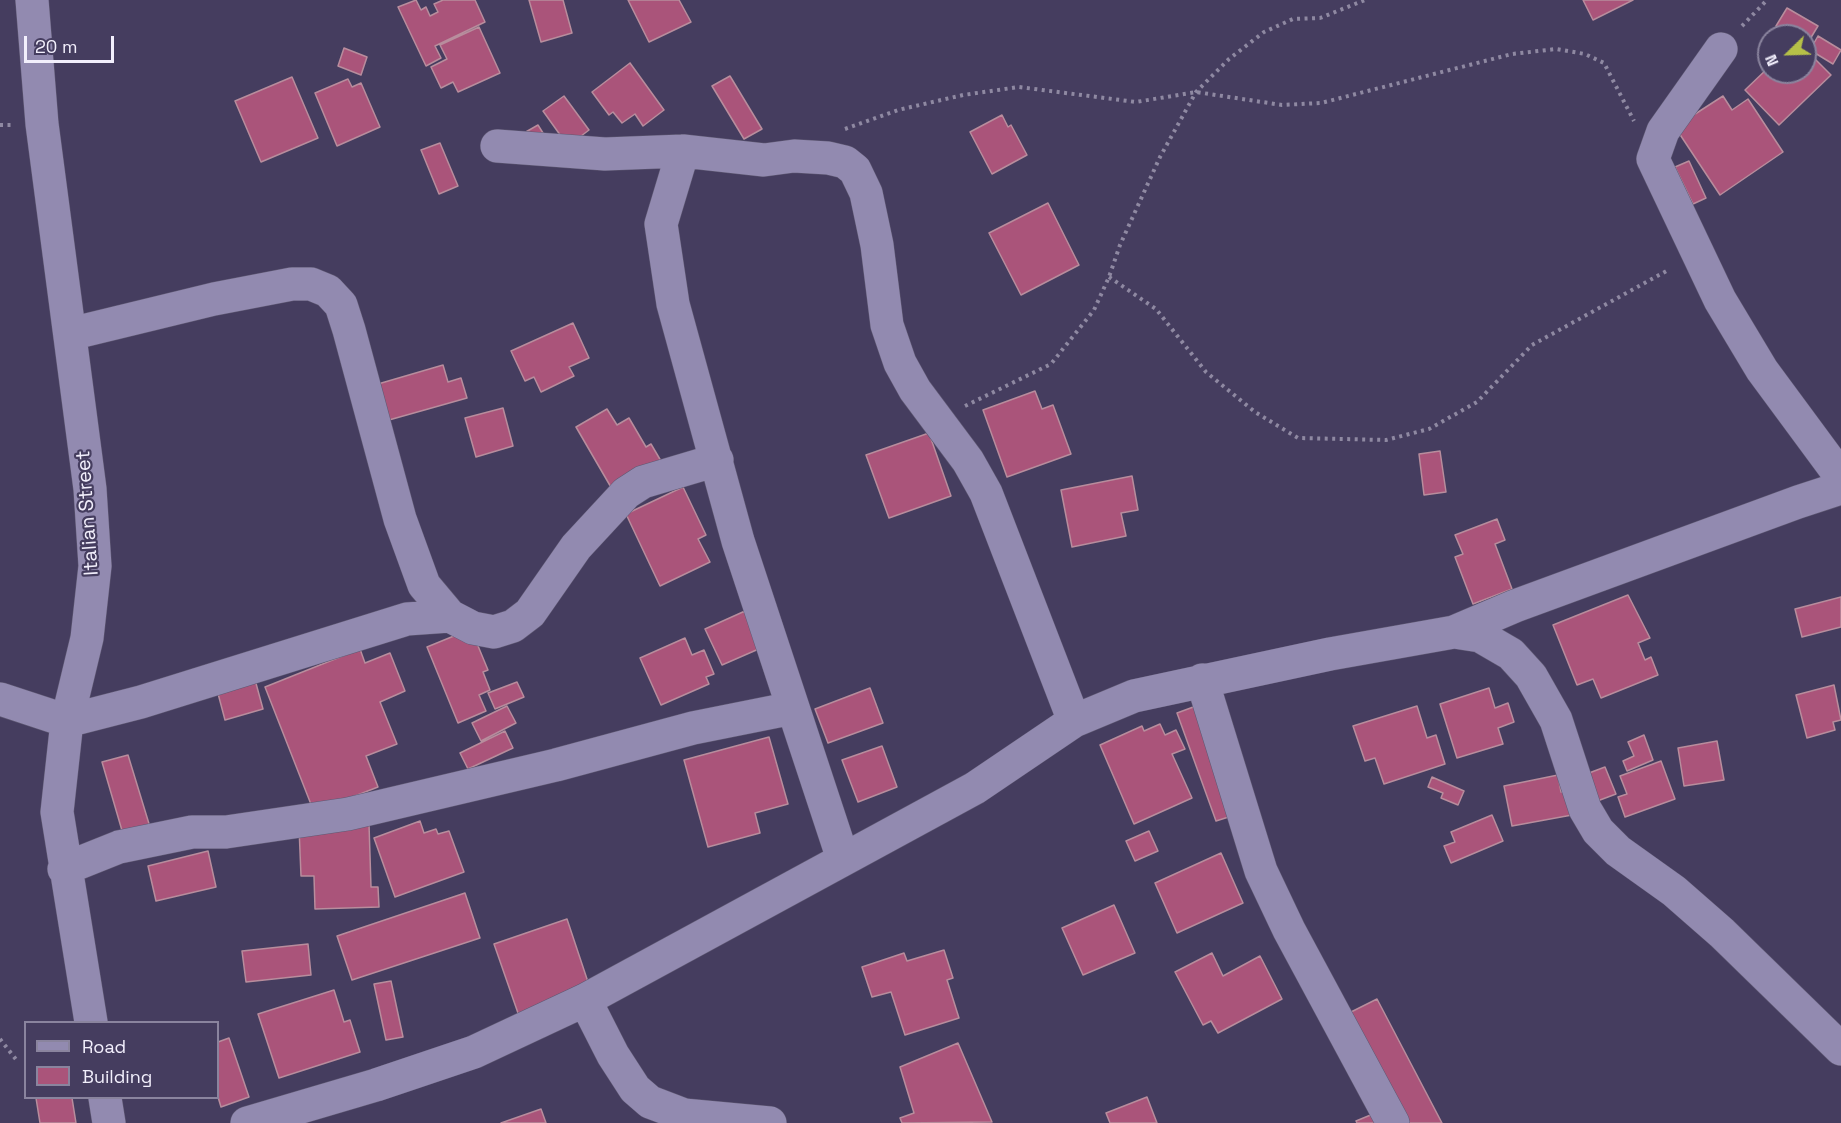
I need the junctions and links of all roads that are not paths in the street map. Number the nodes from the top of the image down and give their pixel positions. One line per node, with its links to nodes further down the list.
1 (32, 0): 5 (street, Italian Street)
2 (1721, 49): 7 (street)
3 (497, 146): 4 (street)
4 (683, 151): 6 (street); 15 (street)
5 (70, 334): 9 (street); 14 (street, Italian Street)
6 (717, 460): 9 (street); 13 (street)
7 (1841, 477)
8 (1841, 488): 10 (street)
9 (450, 616): 14 (street)
10 (1454, 632): 11 (street); 20 (street)
11 (1202, 680): 15 (street); 25 (street)
12 (0, 699): 14 (street)
13 (792, 708): 16 (street); 17 (street)
14 (68, 721): 17 (street, Italian Street)
15 (1074, 722): 16 (street)
16 (843, 859): 18 (street)
17 (64, 869): 19 (street, Italian Street)
18 (585, 1000): 23 (street); 24 (street)
19 (91, 1021)
20 (1841, 1049)
21 (105, 1099): 22 (street)
22 (109, 1123)
23 (247, 1123)
24 (770, 1123)
25 (1393, 1123)

